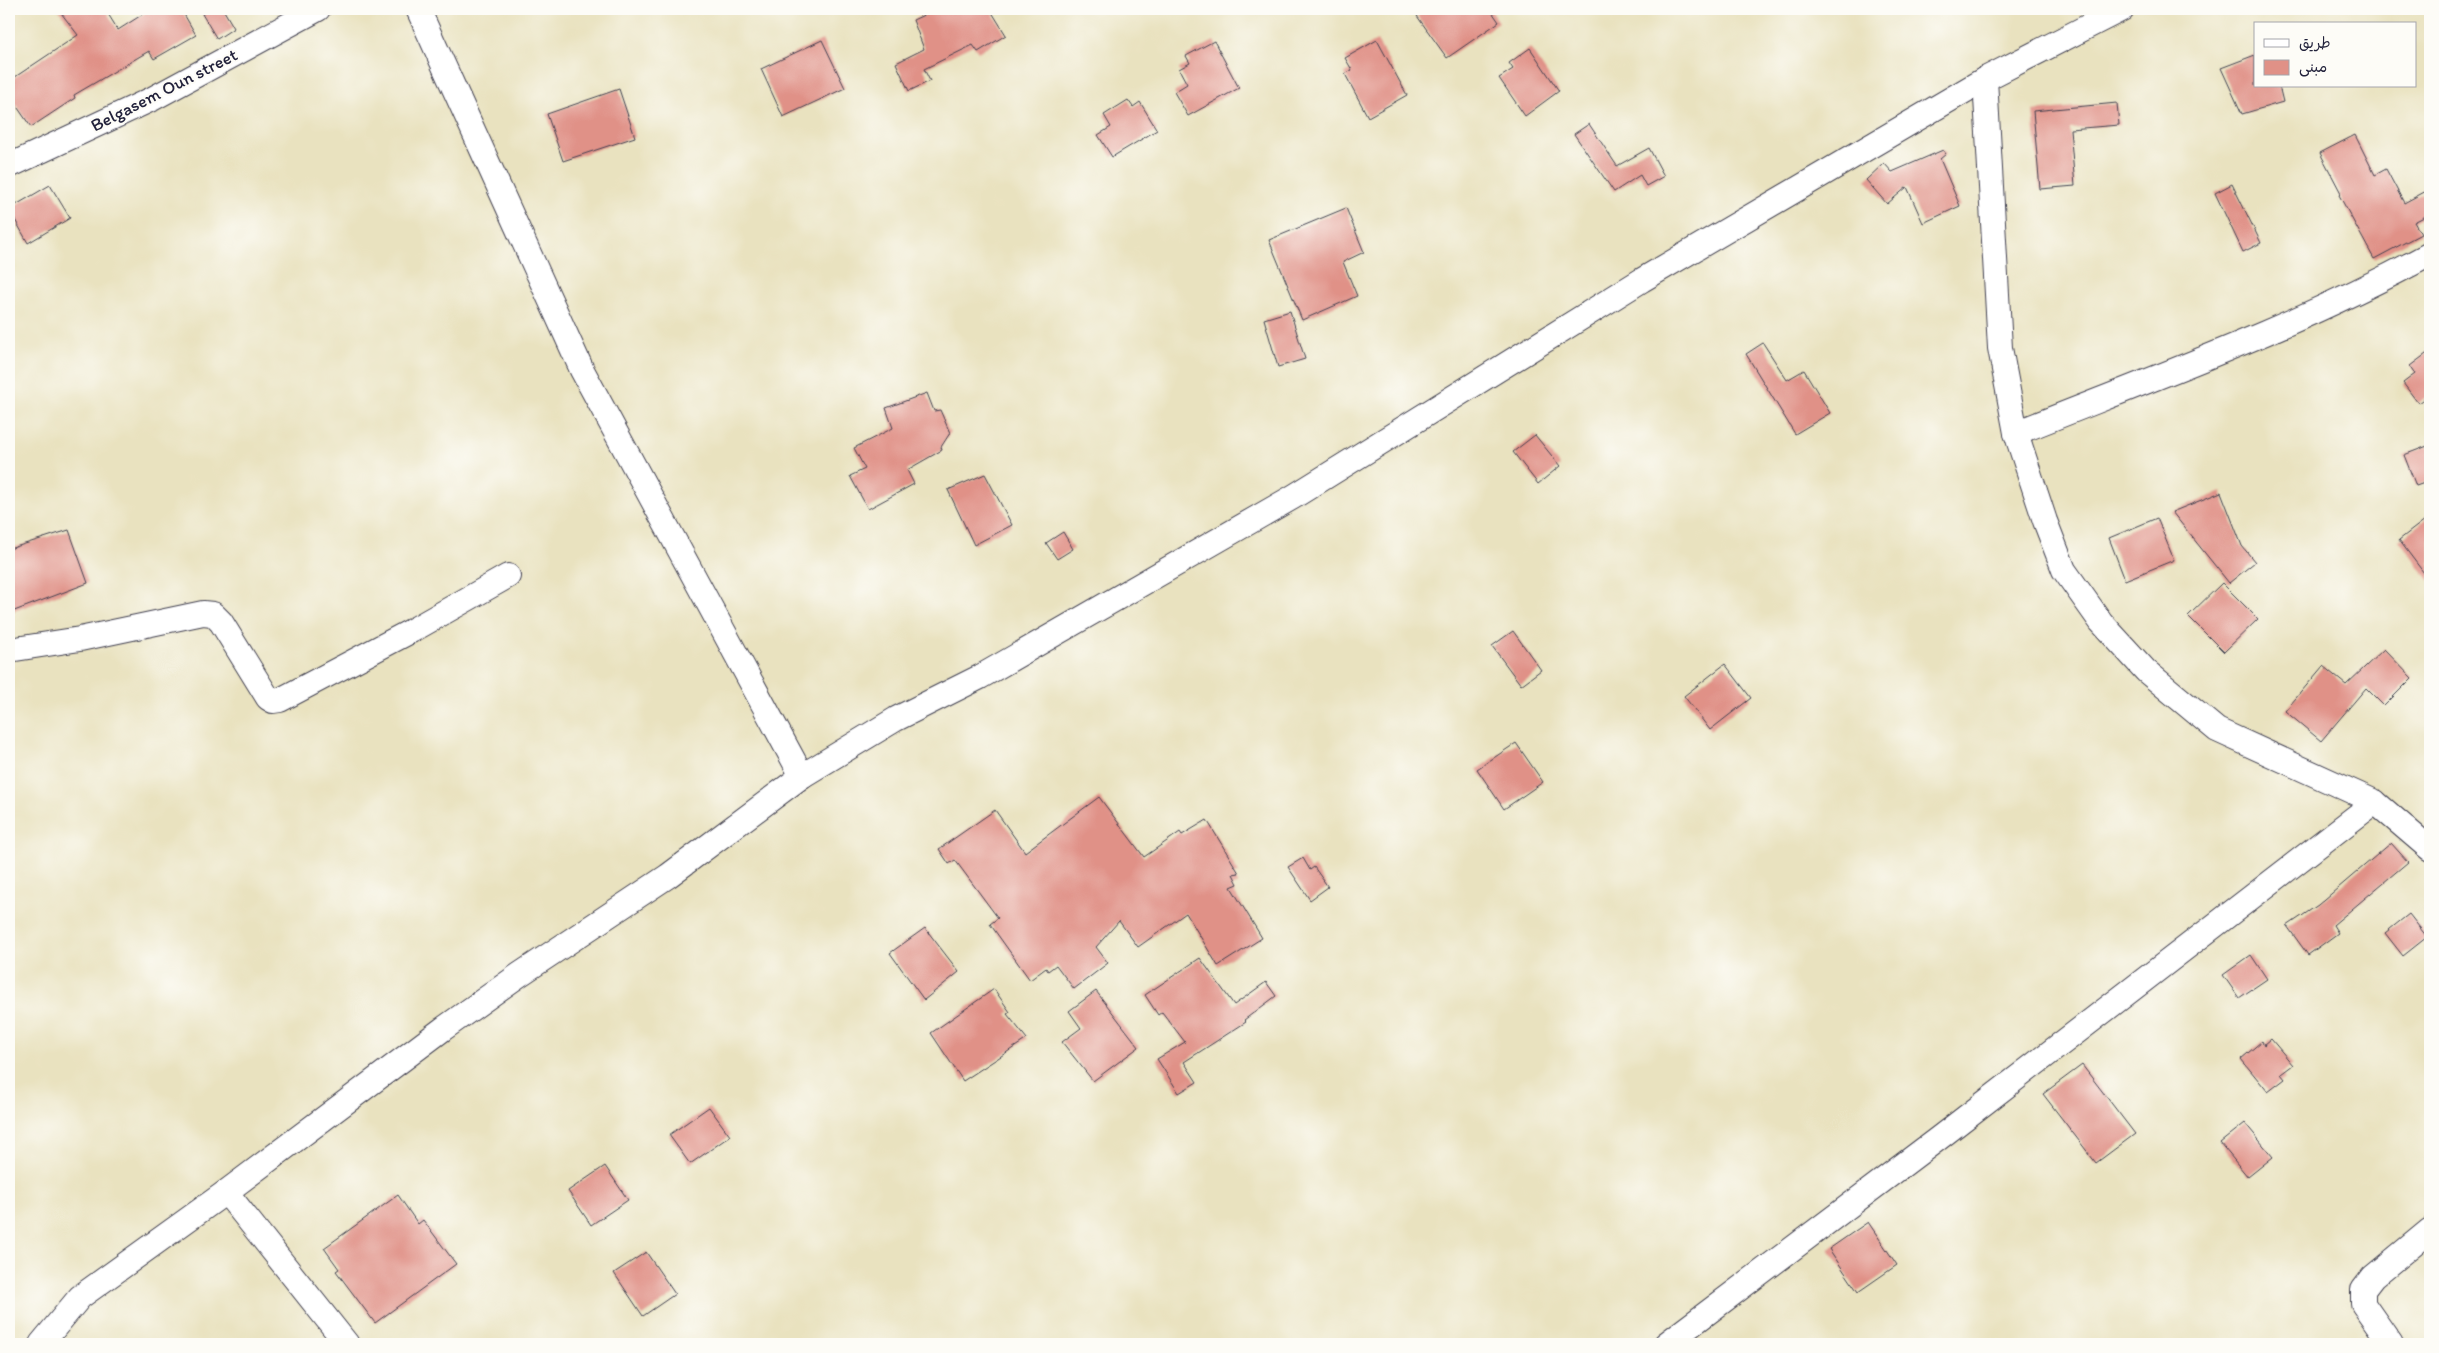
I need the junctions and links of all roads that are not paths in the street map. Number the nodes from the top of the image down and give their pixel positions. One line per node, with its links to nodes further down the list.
1 (318, 9): 5 (street, Belgasem Oun street)
2 (418, 9): 10 (street)
3 (2109, 12): 4 (street)
4 (1985, 79): 7 (street); 10 (street)
5 (9, 166)
6 (2430, 254): 7 (street)
7 (2016, 433): 11 (street)
8 (508, 576): 9 (street)
9 (9, 650)
10 (802, 776): 13 (street)
11 (2375, 802): 12 (street); 17 (street)
12 (2430, 850)
13 (226, 1192): 15 (street); 16 (street)
14 (2430, 1230): 18 (street)
15 (41, 1344)
16 (347, 1344)
17 (1666, 1344)
18 (2391, 1344)

